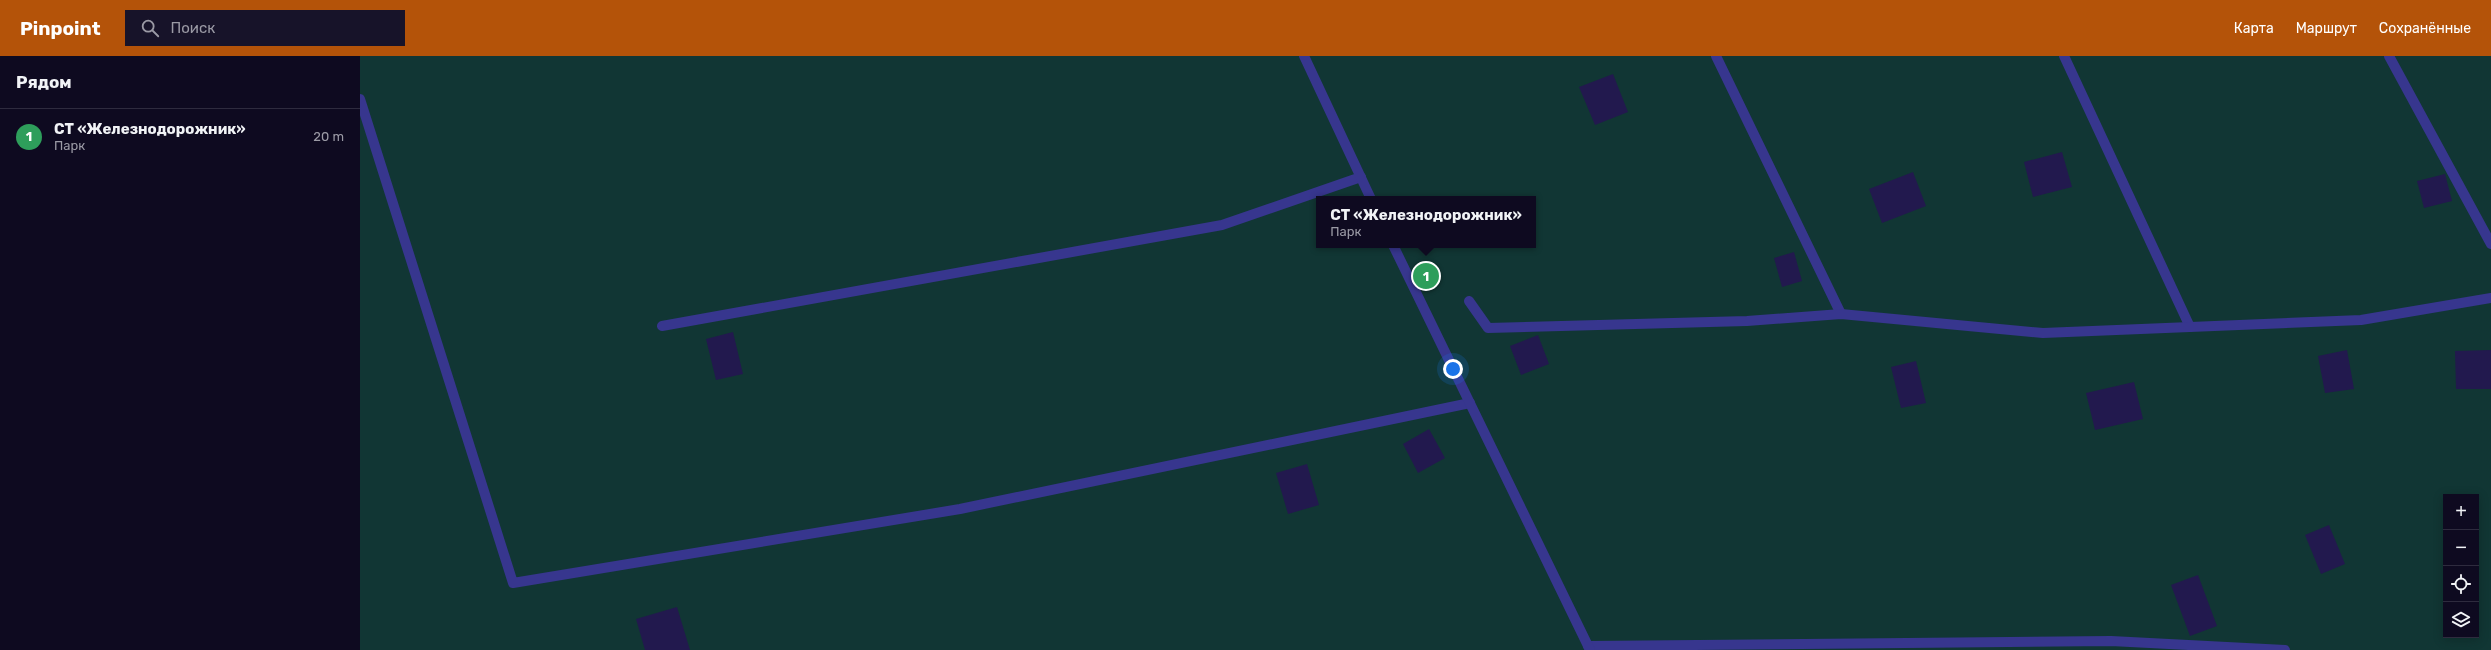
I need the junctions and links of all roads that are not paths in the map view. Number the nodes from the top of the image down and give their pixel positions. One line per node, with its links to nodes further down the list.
1 (1304, 56): 6 (street)
2 (1716, 56): 12 (street)
3 (2064, 56): 14 (street)
4 (2389, 56): 8 (street)
5 (360, 99): 15 (street)
6 (1361, 177): 7 (street); 13 (street)
7 (1370, 196)
8 (2491, 244)
9 (1395, 248): 15 (street)
10 (2491, 298): 14 (street)
11 (1469, 301): 12 (street)
12 (1841, 314): 14 (street)
13 (662, 326)
14 (2190, 327)
15 (1470, 403): 16 (street)
16 (1589, 648): 17 (street)
17 (2285, 650)

